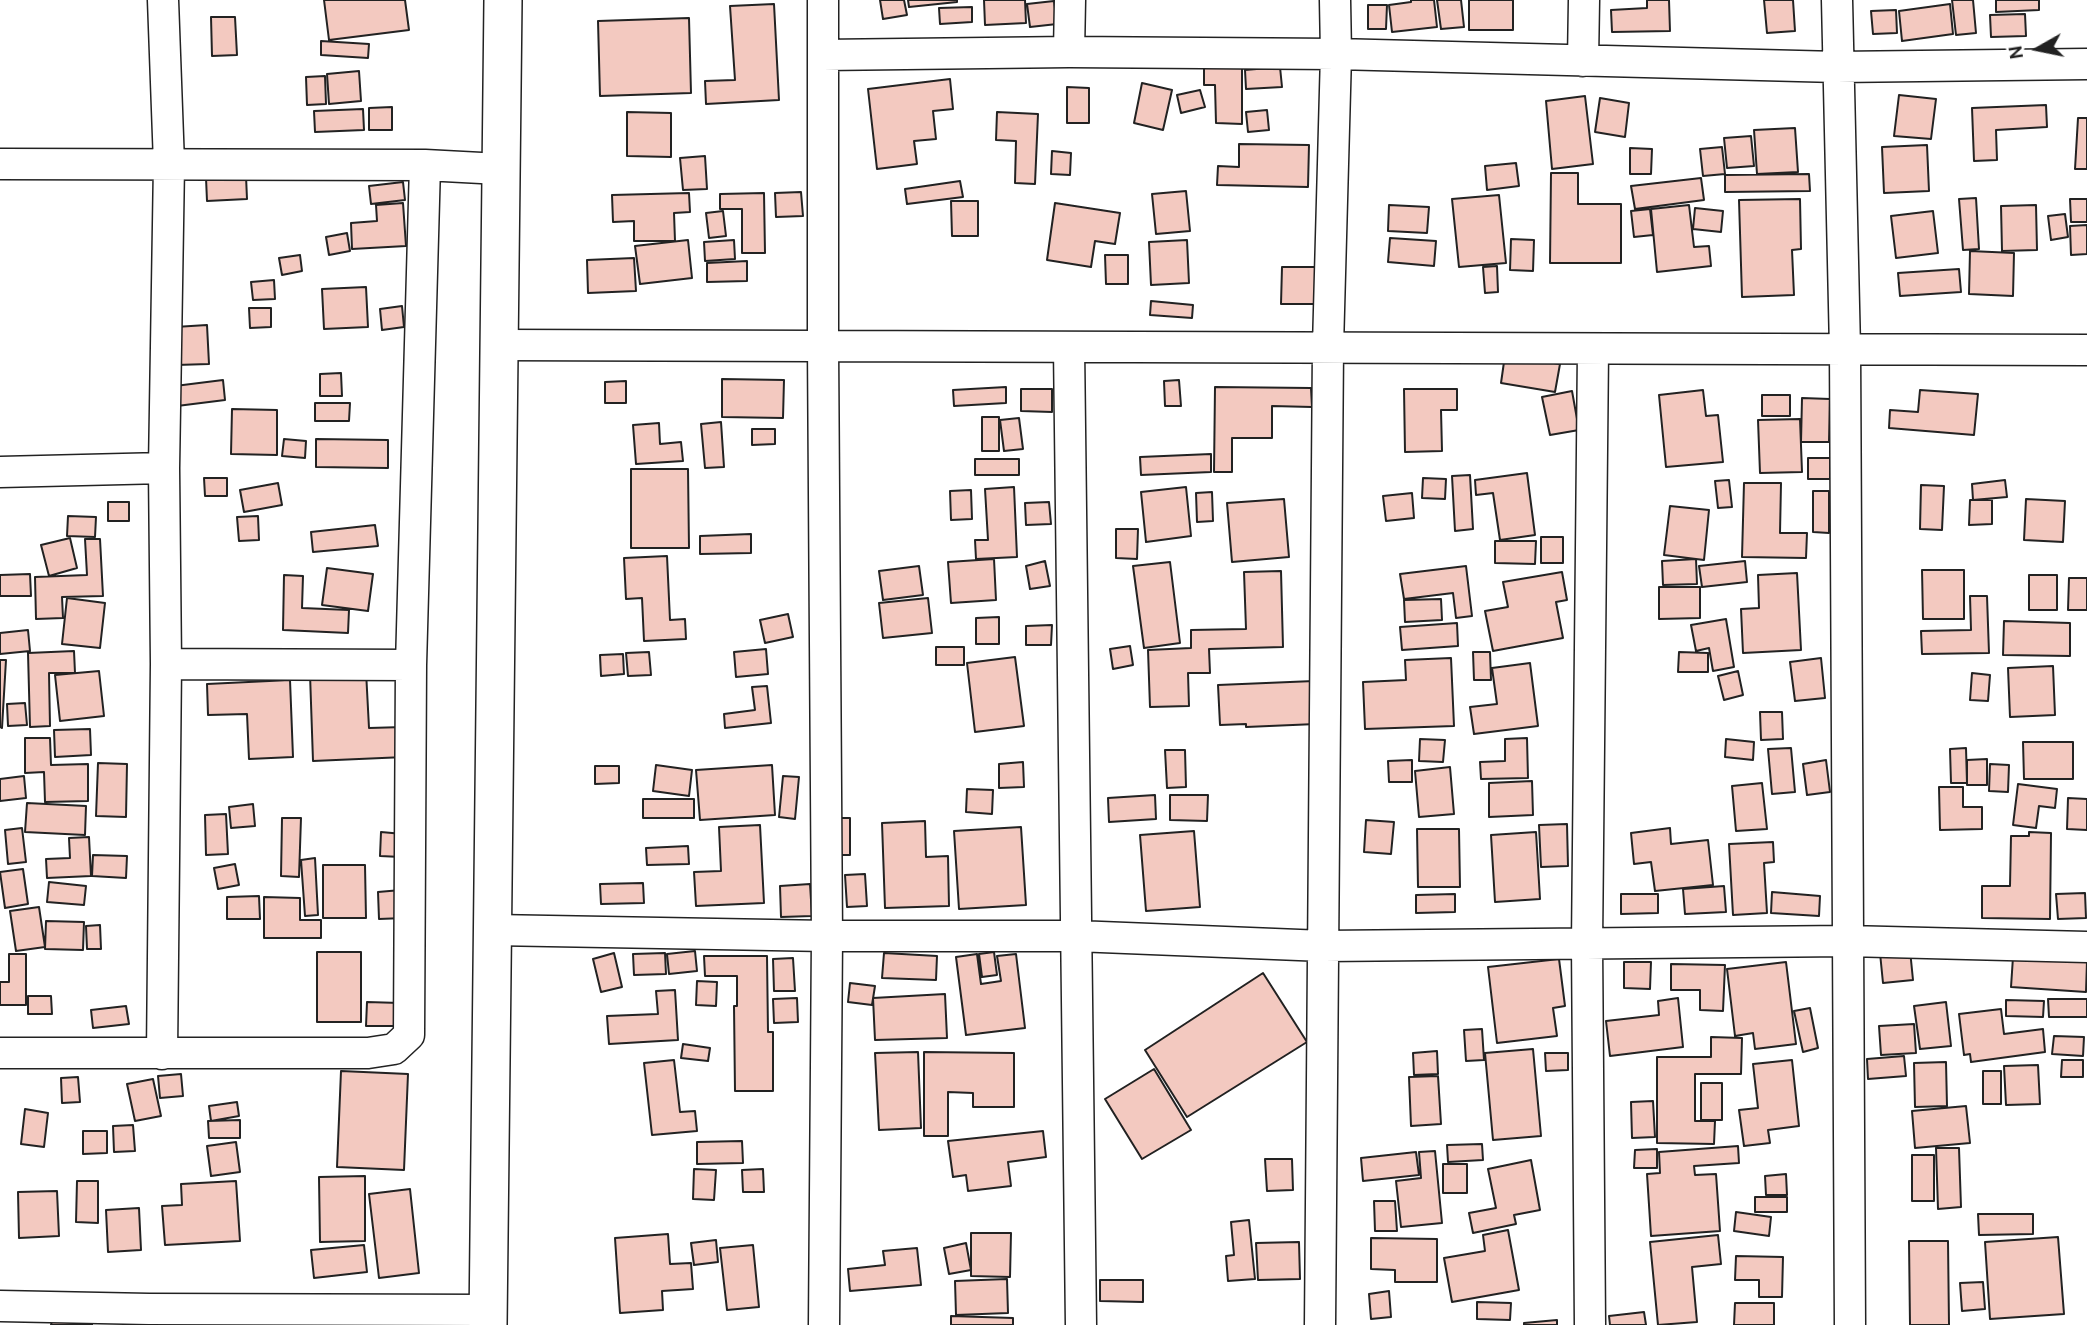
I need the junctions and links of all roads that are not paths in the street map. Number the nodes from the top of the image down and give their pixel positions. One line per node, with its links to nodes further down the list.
1 (163, 0): 15 (street)
2 (503, 0): 17 (street)
3 (824, 0): 10 (street)
4 (1070, 0): 8 (street)
5 (1335, 0): 9 (street)
6 (1584, 0): 11 (street)
7 (1837, 0): 13 (street)
8 (1069, 52): 9 (street); 10 (street)
9 (1336, 54): 11 (street); 21 (street)
10 (823, 55): 19 (street)
11 (1583, 61): 13 (street)
12 (2087, 65): 13 (street)
13 (1837, 67): 22 (street)
14 (0, 164): 15 (street)
15 (169, 164): 16 (street); 25 (street)
16 (425, 165): 17 (street); 28 (street)
17 (500, 169): 18 (street)
18 (500, 345): 19 (street); 29 (street)
19 (823, 346): 20 (street); 30 (street)
20 (1069, 346): 21 (street); 31 (street)
21 (1328, 346): 23 (street); 34 (street)
22 (1845, 349): 23 (street); 24 (street); 32 (street)
23 (1593, 350): 33 (street)
24 (2087, 350)
25 (164, 468): 26 (street); 27 (street)
26 (0, 471)
27 (166, 664): 28 (street); 37 (street)
28 (411, 664): 37 (street)
29 (493, 930): 30 (street); 40 (street)
30 (827, 936): 31 (street); 41 (street)
31 (1076, 936): 34 (street); 42 (street)
32 (1847, 941): 33 (street); 35 (street); 45 (street)
33 (1587, 944): 34 (street); 44 (street)
34 (1324, 946): 43 (street)
35 (2087, 947)
36 (0, 1053): 37 (street)
37 (162, 1054)
38 (0, 1306): 39 (street)
39 (149, 1317): 40 (street)
40 (488, 1318)
41 (824, 1325)
42 (1081, 1325)
43 (1320, 1325)
44 (1590, 1325)
45 (1850, 1325)

